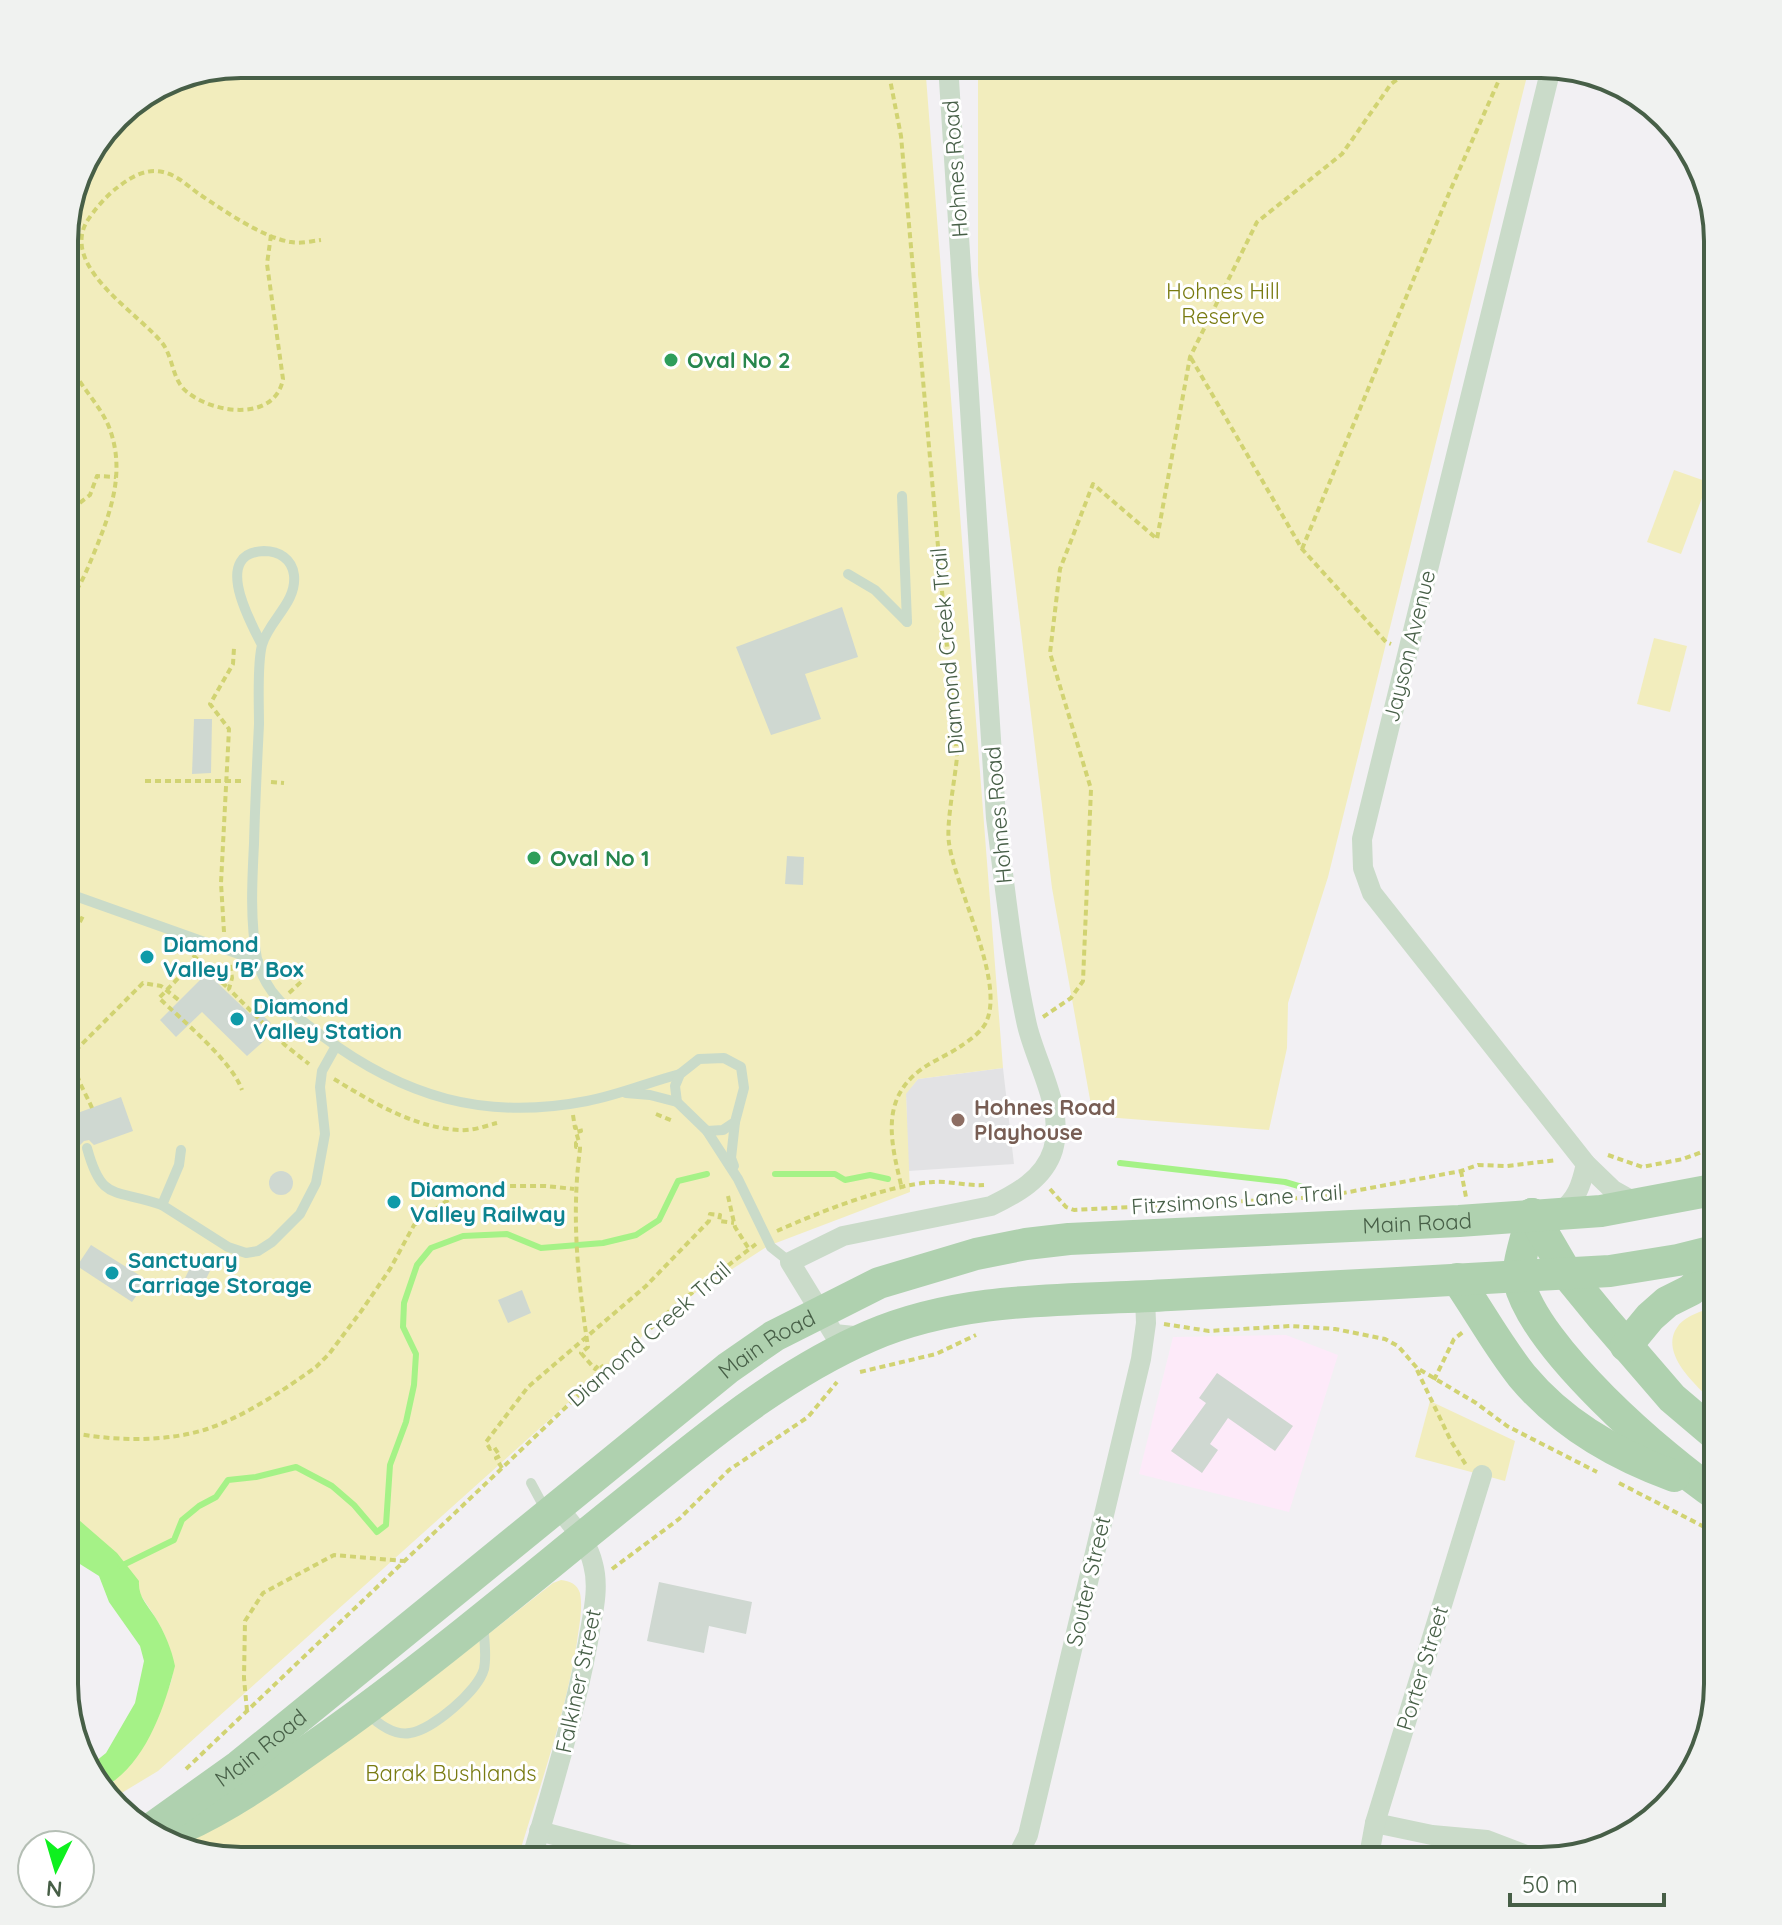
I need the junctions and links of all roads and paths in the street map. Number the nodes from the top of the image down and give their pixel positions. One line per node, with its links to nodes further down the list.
1 (890, 78): 62 (path, Diamond Creek Trail)
2 (949, 78): 35 (street, Hohnes Road)
3 (1399, 78): 8 (path)
4 (1500, 78): 13 (path)
5 (1549, 78): 18 (street, Jayson Avenue)
6 (271, 235): 6 (path); 7 (path)
7 (321, 240)
8 (1190, 357): 13 (path); 35 (path)
9 (78, 380): 10 (path)
10 (116, 477): 12 (path); 15 (path)
11 (902, 496): 14 (lane)
12 (78, 504)
13 (1302, 549): 18 (path)
14 (848, 574)
15 (78, 587)
16 (262, 645): 16 (lane); 29 (lane)
17 (234, 648): 20 (path)
18 (1408, 650): 56 (street, Jayson Avenue)
19 (145, 781): 20 (path)
20 (227, 781): 21 (path); 28 (path)
21 (247, 781)
22 (267, 782): 23 (path)
23 (284, 783)
24 (78, 897): 25 (lane)
25 (90, 901): 26 (path); 27 (lane)
26 (78, 925)
27 (186, 935): 28 (lane); 30 (path)
28 (228, 950): 29 (lane); 32 (path)
29 (258, 961): 36 (lane)
30 (207, 969): 32 (path); 41 (path)
31 (302, 981): 33 (path)
32 (229, 989): 38 (path)
33 (288, 994)
34 (180, 1001): 37 (path)
35 (1028, 1027): 59 (street, Hohnes Road)
36 (336, 1046): 38 (lane); 42 (lane)
37 (78, 1048)
38 (322, 1071): 49 (path); 66 (lane)
39 (680, 1074): 42 (lane); 43 (lane); 50 (lane)
40 (78, 1075): 44 (path)
41 (242, 1090)
42 (620, 1092): 43 (lane)
43 (677, 1102): 52 (lane)
44 (92, 1108)
45 (585, 1112): 47 (path)
46 (652, 1113): 51 (path)
47 (572, 1114): 48 (path); 61 (path)
48 (562, 1115)
49 (505, 1121)
50 (735, 1122): 52 (lane); 58 (lane)
51 (679, 1124)
52 (707, 1131): 58 (lane)
53 (87, 1148): 66 (lane)
54 (181, 1150): 66 (lane)
55 (1704, 1151): 56 (path, Fitzsimons Lane Trail)
56 (1583, 1159): 57 (path, Fitzsimons Lane Trail); 65 (street, Jayson Avenue); 67 (street)
57 (1461, 1171): 59 (path, Fitzsimons Lane Trail); 64 (path)
58 (738, 1179): 69 (lane)
59 (1032, 1182): 62 (path); 72 (street, Hohnes Road)
60 (725, 1186): 68 (path)
61 (574, 1189): 81 (path); 90 (path)
62 (902, 1189): 69 (path, Diamond Creek Trail)
63 (1704, 1192): 65 (main road, Main Road)
64 (1467, 1204)
65 (1639, 1204): 67 (main road, Main Road)
66 (162, 1205)
67 (1546, 1214): 73 (main road); 74 (main road); 78 (main road, Main Road)
68 (734, 1223): 70 (path); 81 (path)
69 (766, 1237): 70 (path, Diamond Creek Trail); 72 (lane)
70 (749, 1249): 85 (path, Diamond Creek Trail)
71 (1704, 1253): 73 (main road, Main Road)
72 (790, 1262): 78 (street)
73 (1567, 1274): 74 (main road, Main Road); 83 (main road)
74 (1518, 1277): 76 (main road, Main Road); 96 (main road)
75 (1704, 1277): 83 (main road)
76 (1457, 1279): 77 (main road, Main Road); 97 (main road)
77 (1152, 1310): 82 (main road, Main Road); 84 (path); 114 (street, Souter Street)
78 (819, 1311): 82 (street); 98 (main road, Main Road)
79 (1466, 1330): 87 (path)
80 (978, 1334): 86 (path)
81 (586, 1336): 85 (path); 91 (path)
82 (866, 1338): 100 (main road, Main Road)
83 (1626, 1346): 89 (main road)
84 (1417, 1368): 87 (path); 92 (path)
85 (605, 1370): 91 (path, Diamond Creek Trail)
86 (849, 1374)
87 (1434, 1380): 93 (path)
88 (837, 1382): 102 (path)
89 (1704, 1425)
90 (78, 1434)
91 (502, 1468): 101 (path, Diamond Creek Trail)
92 (1482, 1475): 108 (street, Porter Street)
93 (1605, 1476)
94 (531, 1483): 98 (lane)
95 (1619, 1484): 99 (path)
96 (1704, 1486)
97 (1704, 1489)
98 (553, 1510): 100 (street, Falkiner Street); 104 (main road, Main Road)
99 (1704, 1527)
100 (581, 1537): 102 (street, Falkiner Street); 103 (main road, Main Road)
101 (405, 1561): 105 (path, Diamond Creek Trail); 105 (path)
102 (596, 1579): 110 (street, Falkiner Street)
103 (483, 1618): 106 (main road, Main Road); 106 (lane)
104 (364, 1665): 106 (main road); 109 (main road, Main Road)
105 (247, 1711): 107 (path, Diamond Creek Trail)
106 (364, 1711): 111 (main road, Main Road)
107 (180, 1775)
108 (1375, 1823): 115 (street, Porter Street); 116 (street)
109 (158, 1824)
110 (539, 1831): 112 (street, Falkiner Street); 113 (street)
111 (173, 1832)
112 (535, 1847)
113 (600, 1847)
114 (1022, 1847)
115 (1371, 1847)
116 (1505, 1847)

